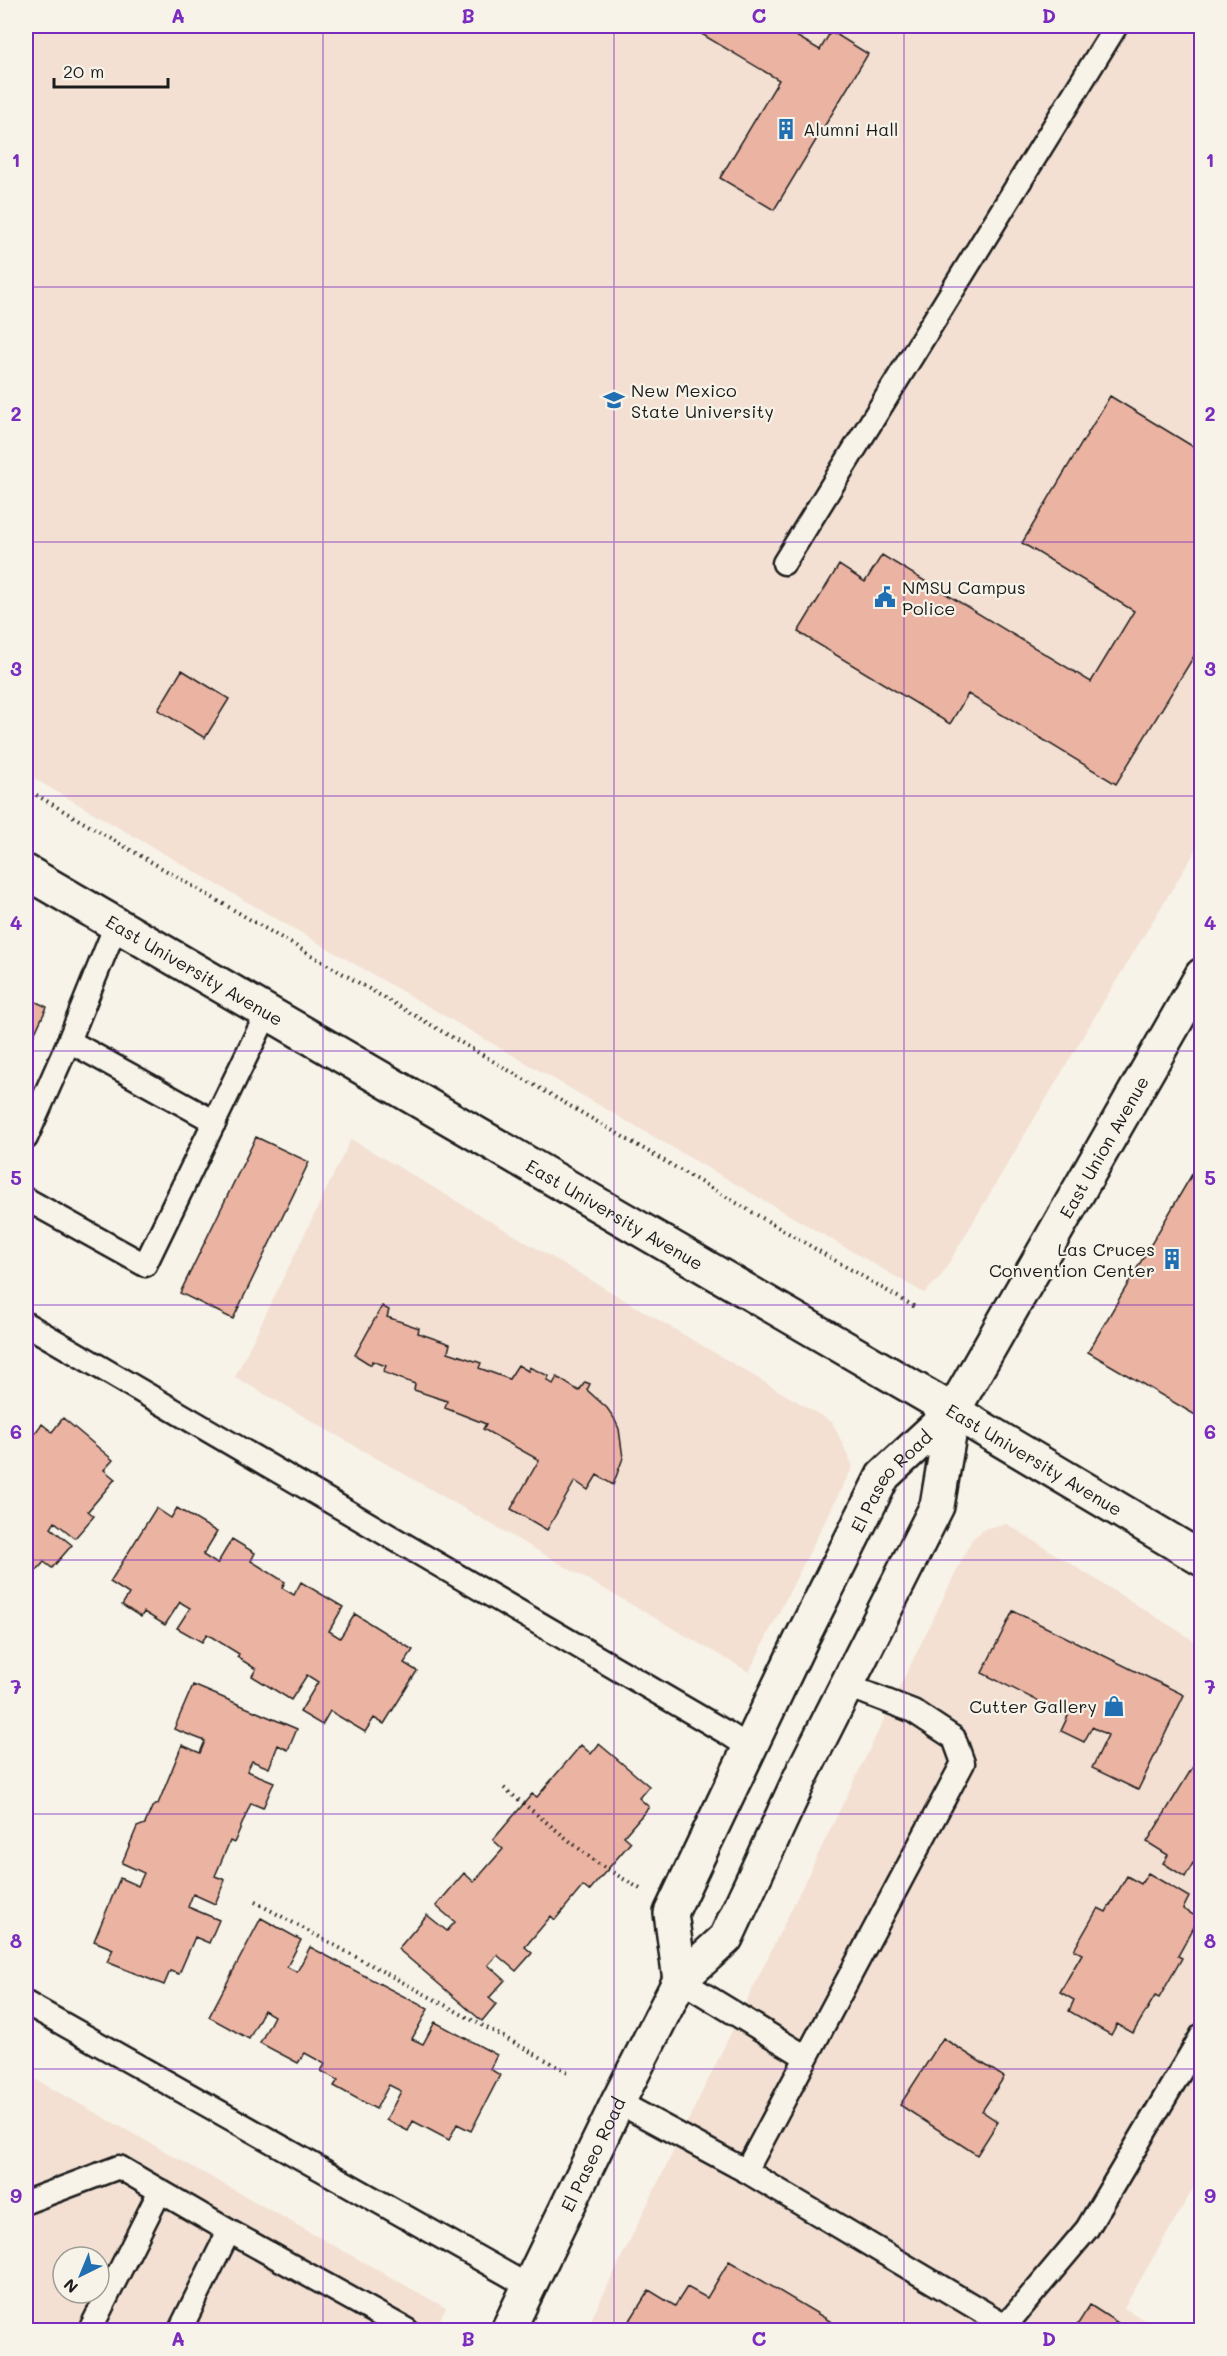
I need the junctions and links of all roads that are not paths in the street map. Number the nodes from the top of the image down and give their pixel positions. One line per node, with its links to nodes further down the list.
1 (1116, 26): 2 (lane)
2 (784, 563)
3 (26, 872): 4 (main road, East University Avenue)
4 (116, 924): 6 (main road, East University Avenue); 7 (lane)
5 (1202, 975): 12 (main road, East Union Avenue)
6 (267, 1013): 8 (lane); 12 (main road, East University Avenue)
7 (69, 1041): 8 (lane); 9 (lane)
8 (215, 1122): 10 (lane)
9 (26, 1138)
10 (26, 1199)
11 (26, 1324): 15 (lane)
12 (953, 1411): 13 (main road, East University Avenue); 14 (main road, El Paseo Road); 15 (main road, El Paseo Road)
13 (1202, 1559)
14 (848, 1686): 16 (main road, El Paseo Road); 19 (lane)
15 (750, 1748): 16 (main road, El Paseo Road)
16 (680, 1980): 19 (lane); 20 (main road, El Paseo Road)
17 (26, 2003): 25 (lane)
18 (1202, 2035): 26 (lane)
19 (806, 2057): 21 (lane)
20 (618, 2102): 21 (lane); 25 (main road, El Paseo Road)
21 (746, 2171): 26 (lane)
22 (160, 2191): 23 (lane); 24 (lane); 27 (lane)
23 (26, 2202)
24 (229, 2231): 28 (lane); 29 (lane)
25 (530, 2287): 30 (main road, El Paseo Road)
26 (1003, 2328)
27 (90, 2331)
28 (180, 2331)
29 (407, 2331)
30 (508, 2331)

